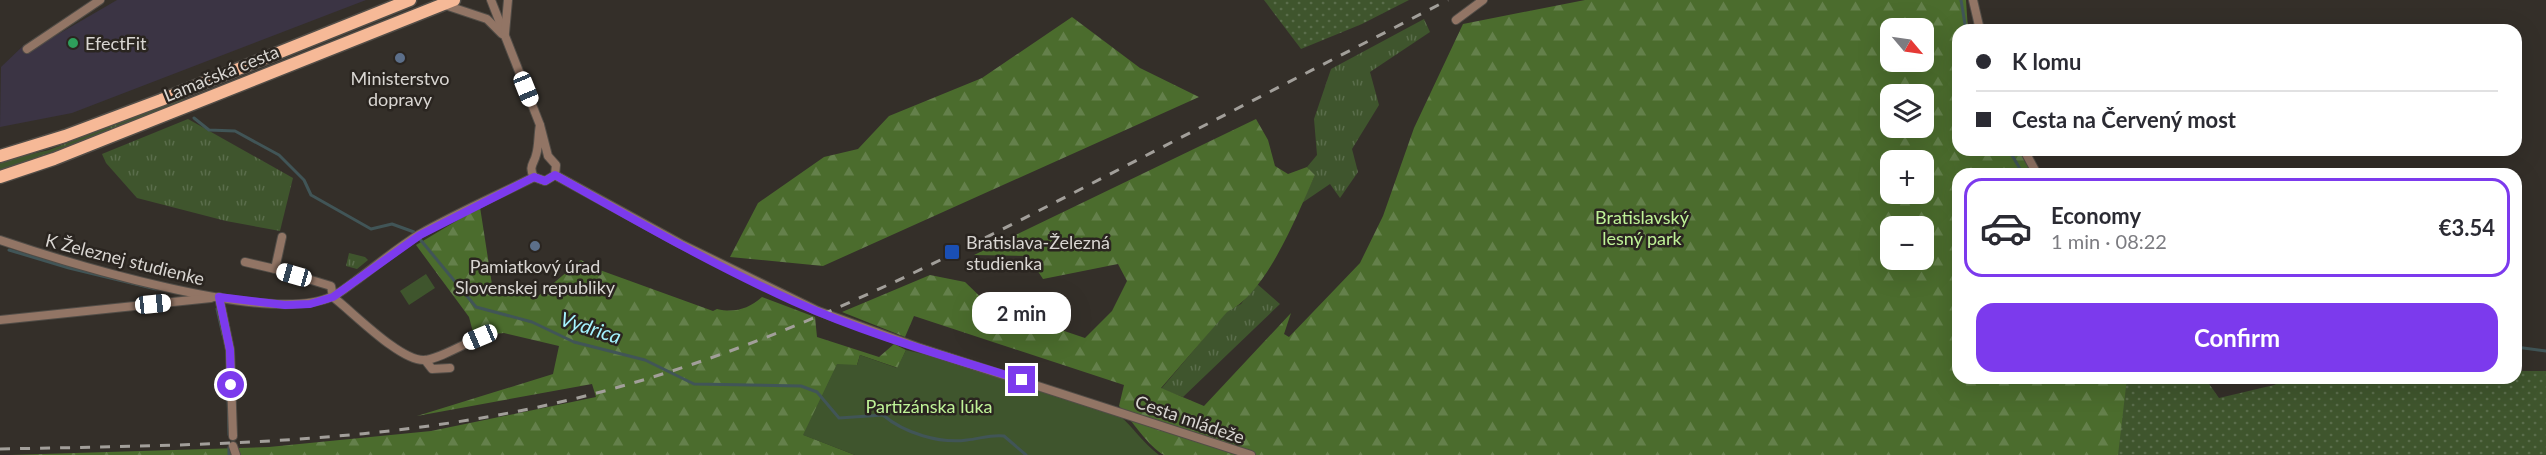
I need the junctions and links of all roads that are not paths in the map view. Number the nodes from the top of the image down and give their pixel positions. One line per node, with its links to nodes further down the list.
1 (100, 0): 11 (street)
2 (410, 0): 13 (main road, Lamačská cesta)
3 (491, 0): 10 (street)
4 (508, 0): 10 (street)
5 (1483, 0): 8 (street)
6 (1973, 0): 9 (street)
7 (449, 2): 10 (street); 17 (main road, Lamačská cesta)
8 (1456, 20)
9 (1979, 24)
10 (505, 37): 12 (street)
11 (27, 49)
12 (540, 125): 14 (street); 15 (street)
13 (0, 156)
14 (548, 156): 15 (street); 16 (street)
15 (536, 157): 18 (street)
16 (555, 175): 18 (street); 32 (street, Cesta mládeže)
17 (0, 177)
18 (534, 177): 24 (street, K Železnej studienke)
19 (282, 237): 22 (street)
20 (0, 240): 23 (street, K Železnej studienke)
21 (245, 262): 22 (street)
22 (275, 269): 24 (street)
23 (219, 297): 24 (street, K Železnej studienke); 25 (street); 29 (street)
24 (333, 297): 27 (street)
25 (0, 320)
26 (480, 337): 27 (street)
27 (425, 360): 28 (street)
28 (450, 369)
29 (233, 436)
30 (233, 446): 31 (street)
31 (236, 455)
32 (1251, 455)

